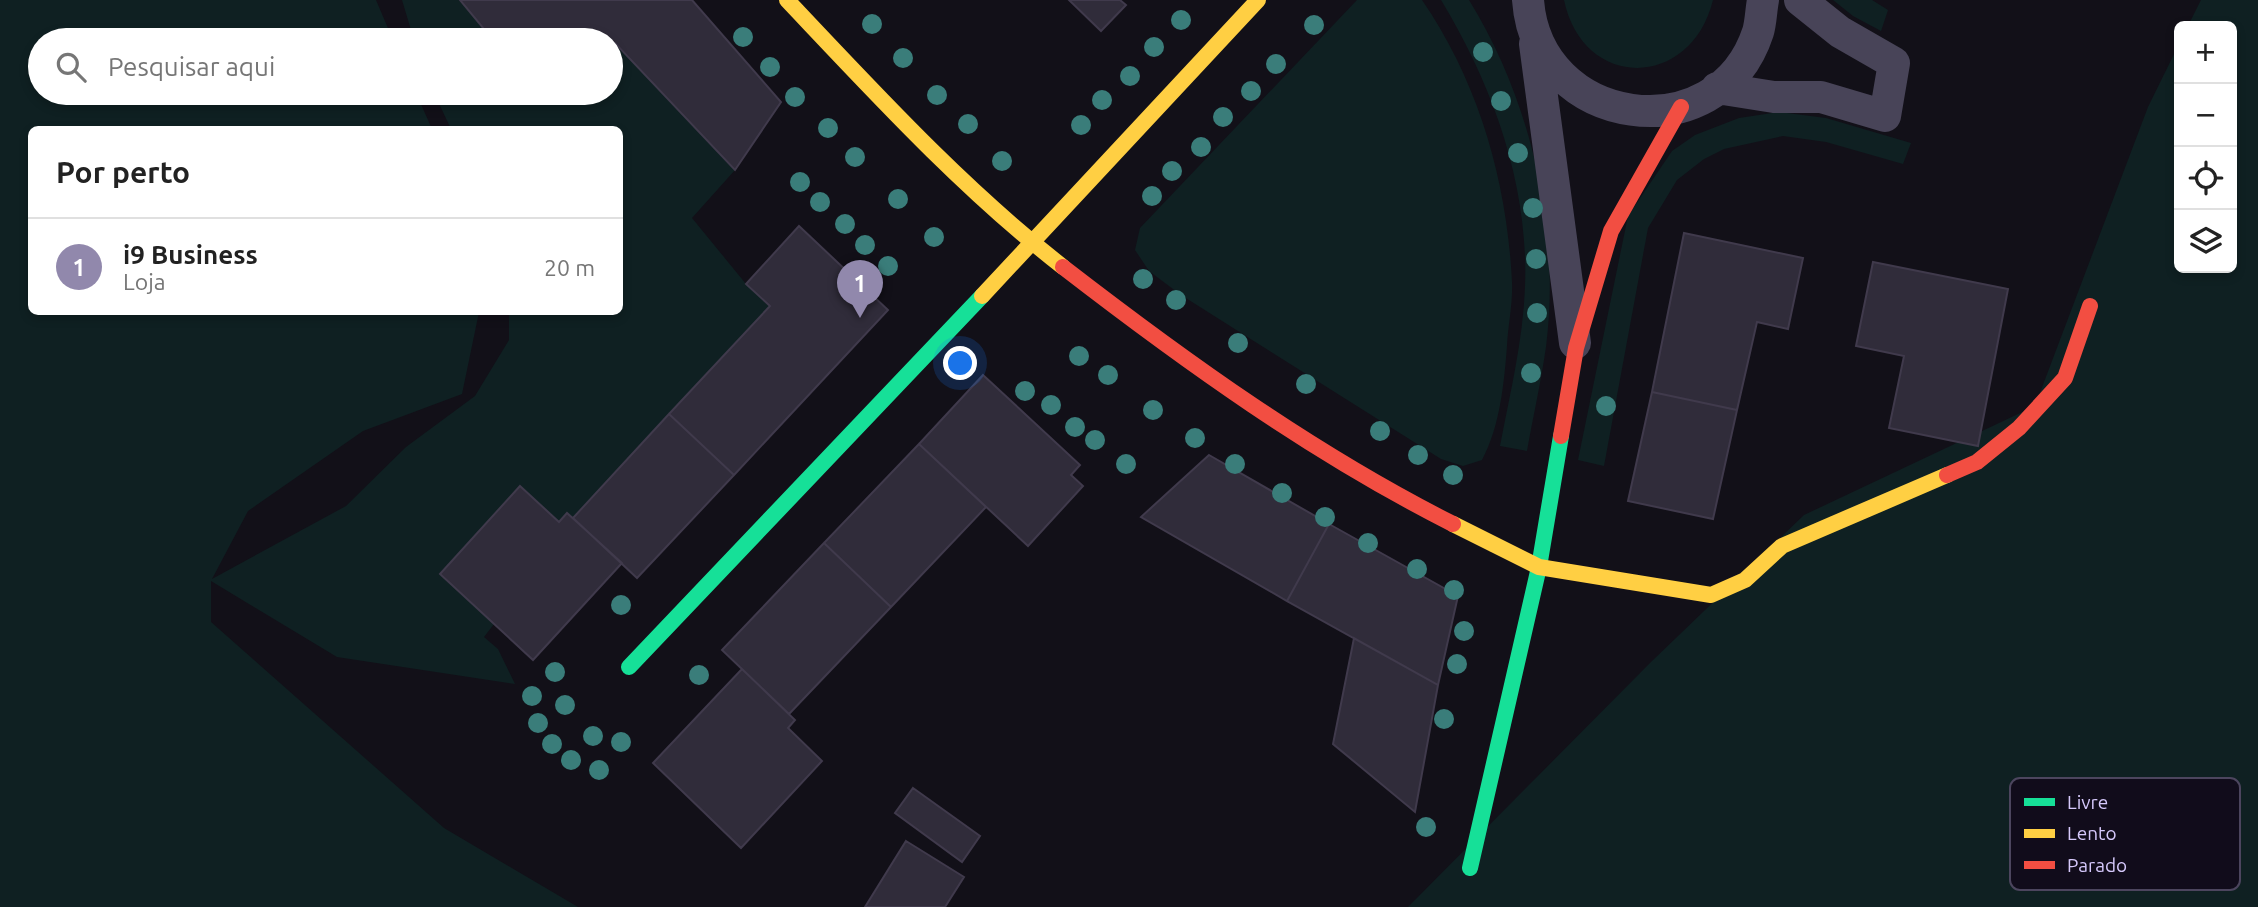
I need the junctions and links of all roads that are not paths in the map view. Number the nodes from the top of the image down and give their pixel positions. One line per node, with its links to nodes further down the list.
1 (787, 0): 9 (street)
2 (1258, 0): 9 (street)
3 (1528, 0): 6 (street)
4 (1763, 0): 7 (street)
5 (1800, 0): 7 (street)
6 (1534, 35): 8 (street); 11 (street)
7 (1717, 88): 8 (street)
8 (1681, 107): 11 (street)
9 (1032, 243): 12 (street); 13 (street)
10 (2090, 306): 12 (street)
11 (1576, 348): 12 (street)
12 (1539, 567): 14 (street)
13 (629, 667)
14 (1469, 868)

